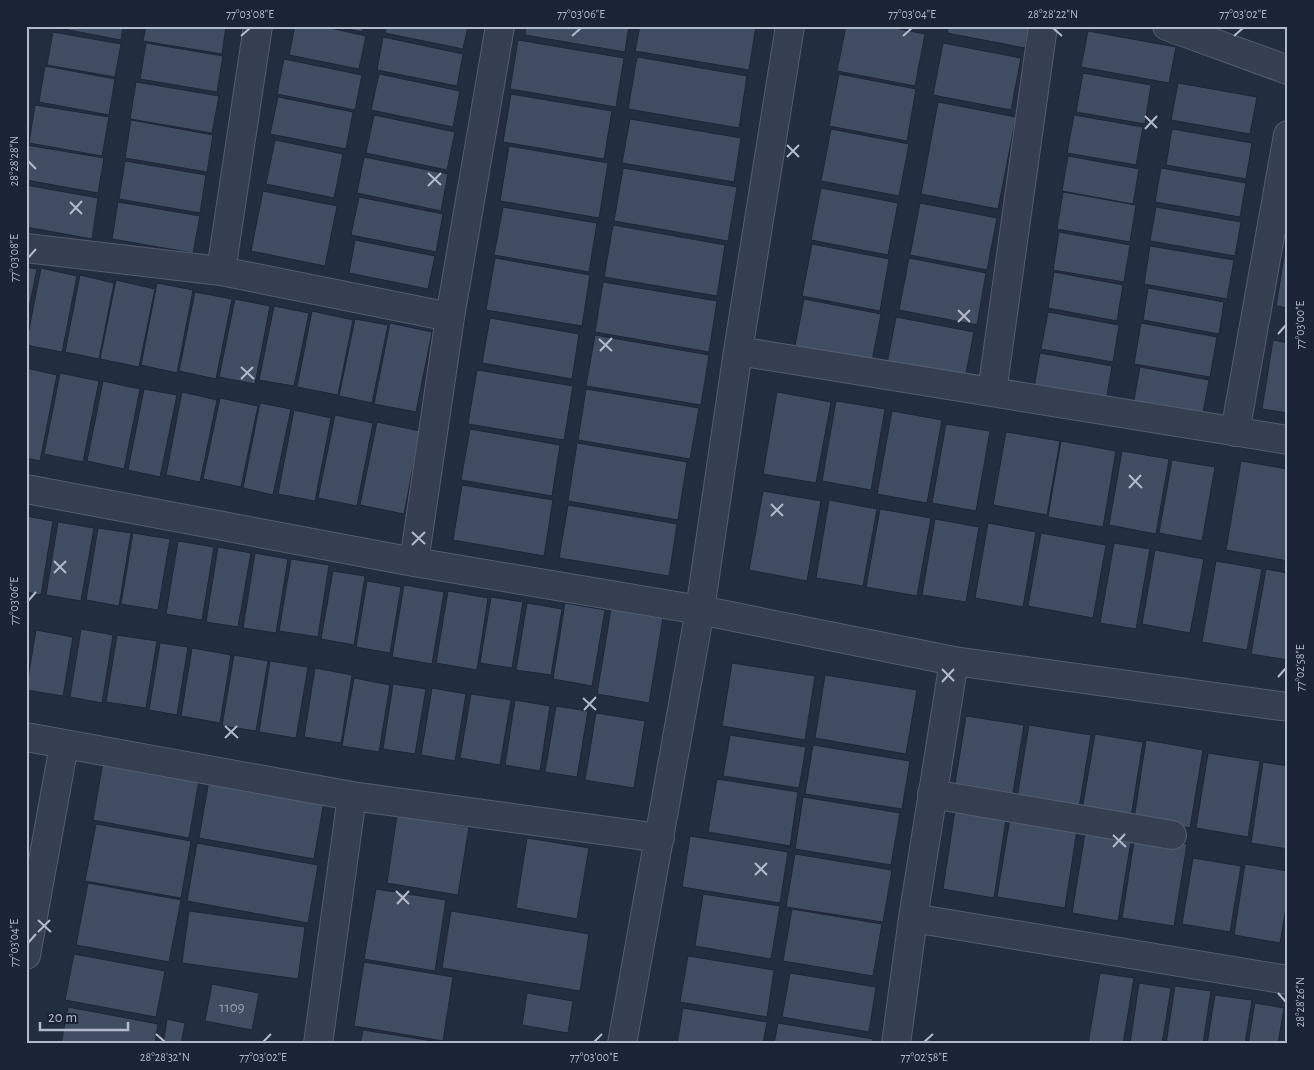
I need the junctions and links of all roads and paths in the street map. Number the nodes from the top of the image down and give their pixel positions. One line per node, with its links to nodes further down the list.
1 (258, 26): 10 (street)
2 (500, 26): 11 (street)
3 (790, 26): 12 (street)
4 (1043, 26): 13 (street)
5 (1167, 26): 6 (street)
6 (1288, 70)
7 (1288, 135): 8 (street)
8 (1282, 199): 14 (street)
9 (26, 248): 10 (street)
10 (221, 272): 11 (street)
11 (450, 317): 17 (street)
12 (738, 351): 13 (street); 18 (street)
13 (992, 392): 14 (street)
14 (1235, 432): 15 (street)
15 (1288, 440)
16 (26, 489): 17 (street)
17 (414, 562): 18 (street)
18 (700, 610): 19 (street); 26 (street)
19 (954, 661): 20 (street); 23 (street)
20 (1288, 707)
21 (26, 737): 22 (street)
22 (64, 744): 24 (street); 28 (street)
23 (932, 794): 25 (street); 27 (street)
24 (352, 796): 26 (street); 30 (street)
25 (1172, 835)
26 (660, 838): 31 (street)
27 (913, 918): 29 (street); 32 (street)
28 (26, 955)
29 (1288, 980)
30 (318, 1044)
31 (622, 1044)
32 (896, 1044)

